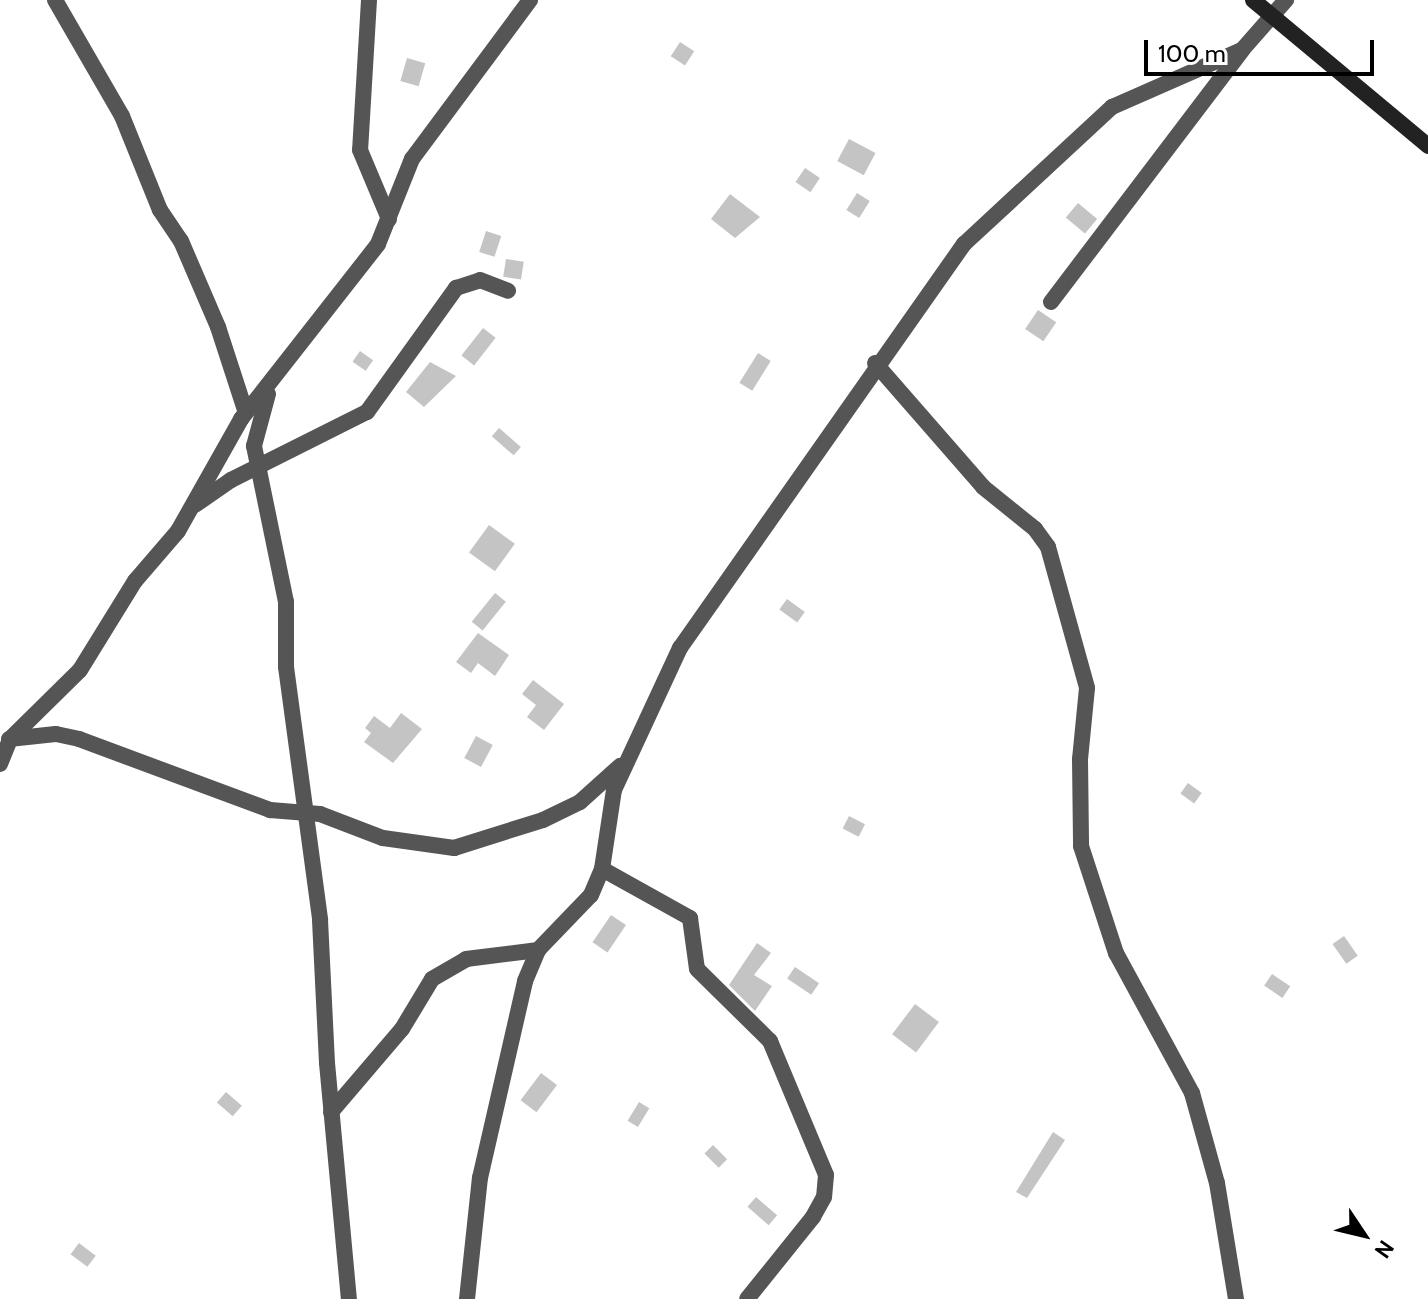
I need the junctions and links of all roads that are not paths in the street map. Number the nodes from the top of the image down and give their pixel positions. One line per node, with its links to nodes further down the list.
1 (55, 0): 15 (street)
2 (369, 0): 10 (street)
3 (530, 0): 10 (street)
4 (1253, 0): 6 (street)
5 (1288, 0): 6 (street); 7 (street)
6 (1272, 16): 7 (street); 8 (street)
7 (1296, 35): 9 (street)
8 (1242, 50): 12 (street); 13 (street)
9 (1428, 146)
10 (389, 219): 14 (street)
11 (508, 291): 16 (street)
12 (1051, 302)
13 (875, 363): 19 (street); 28 (street)
14 (273, 381): 15 (street); 16 (street)
15 (246, 413): 17 (street)
16 (257, 466): 17 (street); 21 (street)
17 (190, 509): 18 (street)
18 (5, 739): 20 (street); 21 (street)
19 (624, 763): 21 (street); 22 (street)
20 (0, 764)
21 (307, 813): 24 (street)
22 (602, 869): 23 (street); 27 (street)
23 (538, 950): 24 (street); 26 (street)
24 (331, 1112): 25 (street)
25 (349, 1299)
26 (467, 1299)
27 (747, 1299)
28 (1236, 1299)

